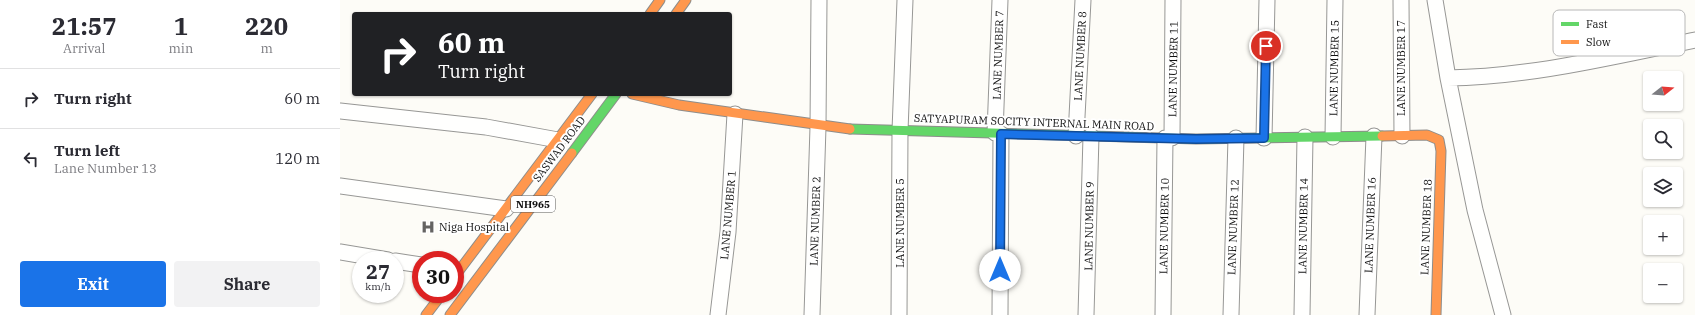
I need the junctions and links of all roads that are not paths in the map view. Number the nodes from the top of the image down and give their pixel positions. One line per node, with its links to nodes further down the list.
1 (660, 0): 12 (main road)
2 (686, 0): 13 (main road)
3 (819, 0): 23 (street, LANE NUMBER 2)
4 (905, 0): 24 (street, LANE NUMBER 5)
5 (1000, 0): 25 (street, LANE NUMBER 7)
6 (1083, 0): 26 (street, LANE NUMBER 8)
7 (1173, 0): 31 (street, LANE NUMBER 11)
8 (1267, 0): 33 (street)
9 (1335, 0): 27 (street, LANE NUMBER 15)
10 (1401, 0): 29 (street, LANE NUMBER 17)
11 (1434, 0): 17 (street)
12 (651, 12)
13 (677, 12)
14 (1695, 40): 15 (street)
15 (1685, 42)
16 (1614, 56): 17 (street)
17 (1448, 78): 54 (street)
18 (591, 96): 34 (main road, SASWAD ROAD / NH965)
19 (614, 96): 43 (main road, SASWAD ROAD / NH965)
20 (641, 96): 22 (main road, SATYAPURAM SOCITY INTERNAL MAIN ROAD)
21 (340, 111): 34 (street)
22 (735, 114): 23 (main road, SATYAPURAM SOCITY INTERNAL MAIN ROAD); 44 (street, LANE NUMBER 1)
23 (818, 127): 24 (main road, SATYAPURAM SOCITY INTERNAL MAIN ROAD); 45 (street, LANE NUMBER 2)
24 (900, 131): 25 (main road, SATYAPURAM SOCITY INTERNAL MAIN ROAD); 46 (street, LANE NUMBER 5)
25 (998, 134): 26 (main road, SATYAPURAM SOCITY INTERNAL MAIN ROAD); 47 (street, LANE NUMBER 7)
26 (1083, 136): 31 (main road, SATYAPURAM SOCITY INTERNAL MAIN ROAD); 48 (street, LANE NUMBER 9)
27 (1333, 136): 28 (main road, SATYAPURAM SOCITY INTERNAL MAIN ROAD); 30 (main road, SATYAPURAM SOCITY INTERNAL MAIN ROAD)
28 (1374, 136): 29 (main road, SATYAPURAM SOCITY INTERNAL MAIN ROAD); 52 (street, LANE NUMBER 16)
29 (1402, 136): 35 (main road, SATYAPURAM SOCITY INTERNAL MAIN ROAD)
30 (1305, 137): 33 (main road, SATYAPURAM SOCITY INTERNAL MAIN ROAD); 51 (street, LANE NUMBER 14)
31 (1169, 138): 32 (main road, SATYAPURAM SOCITY INTERNAL MAIN ROAD); 49 (street, LANE NUMBER 10)
32 (1236, 138): 33 (main road, SATYAPURAM SOCITY INTERNAL MAIN ROAD); 50 (street, LANE NUMBER 12)
33 (1264, 138)
34 (558, 140): 37 (main road, SASWAD ROAD / NH965)
35 (1439, 140): 53 (main road, LANE NUMBER 18)
36 (340, 186): 37 (street)
37 (506, 209): 40 (main road, SASWAD ROAD / NH965)
38 (340, 252): 39 (street)
39 (352, 254)
40 (464, 263)
41 (435, 303): 42 (main road)
42 (426, 315)
43 (450, 315)
44 (718, 315)
45 (812, 315)
46 (899, 315)
47 (1000, 315)
48 (1086, 315)
49 (1163, 315)
50 (1231, 315)
51 (1302, 315)
52 (1367, 315)
53 (1436, 315)
54 (1503, 315)

